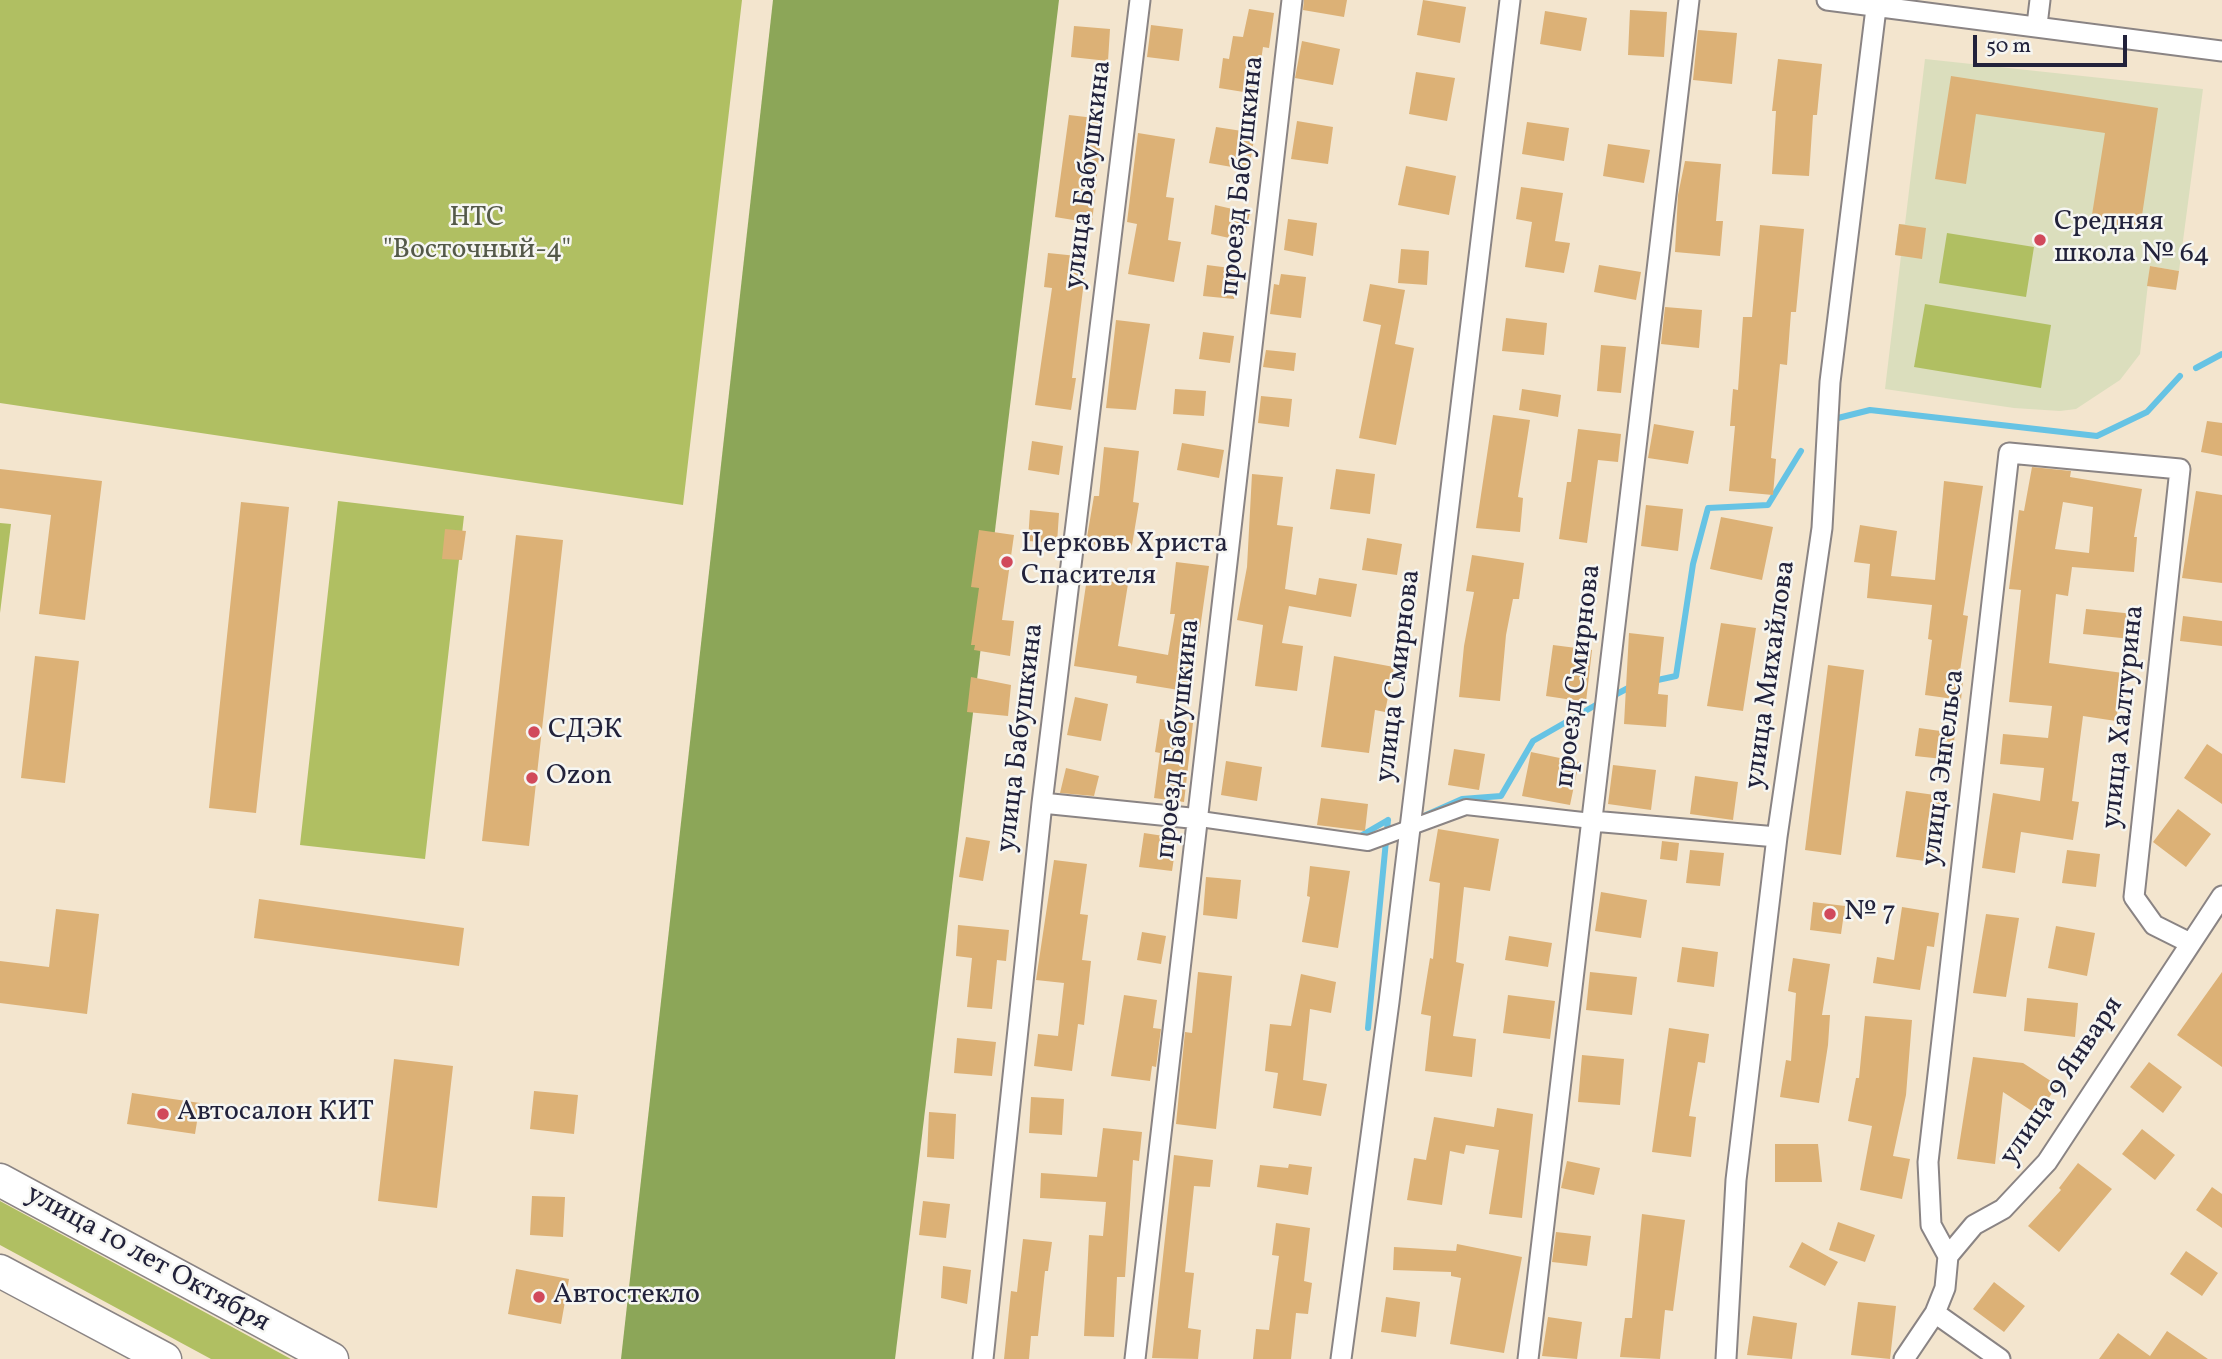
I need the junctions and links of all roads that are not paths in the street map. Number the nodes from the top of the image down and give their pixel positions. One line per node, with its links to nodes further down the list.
1 (1140, 0): 11 (street, улица Бабушкина)
2 (1292, 0): 12 (street, проезд Бабушкина)
3 (1510, 0): 14 (street, улица Смирнова)
4 (1689, 0): 13 (street, проезд Смирнова)
5 (1827, 0): 7 (street)
6 (2040, 0): 8 (street)
7 (1877, 2): 8 (street); 15 (street, улица Михайлова)
8 (2037, 25): 9 (street)
9 (2222, 51)
10 (2180, 469): 17 (street, улица Халтурина); 19 (street, улица Энгельса)
11 (1042, 803): 12 (street); 24 (street, улица Бабушкина)
12 (1200, 819): 14 (street); 25 (street, проезд Бабушкина)
13 (1591, 821): 14 (street); 15 (street); 27 (street, проезд Смирнова)
14 (1410, 827): 26 (street, улица Смирнова)
15 (1777, 837): 28 (street, улица Михайлова)
16 (2222, 896): 17 (street, улица 9 Января)
17 (2190, 943): 19 (street, улица 9 Января)
18 (0, 1180): 23 (main road, улица 10 лет Октября)
19 (1948, 1256): 21 (street)
20 (0, 1271): 22 (main road)
21 (1935, 1313): 29 (street); 30 (street)
22 (164, 1359)
23 (332, 1359)
24 (983, 1359)
25 (1135, 1359)
26 (1341, 1359)
27 (1528, 1359)
28 (1726, 1359)
29 (1904, 1359)
30 (2000, 1359)

